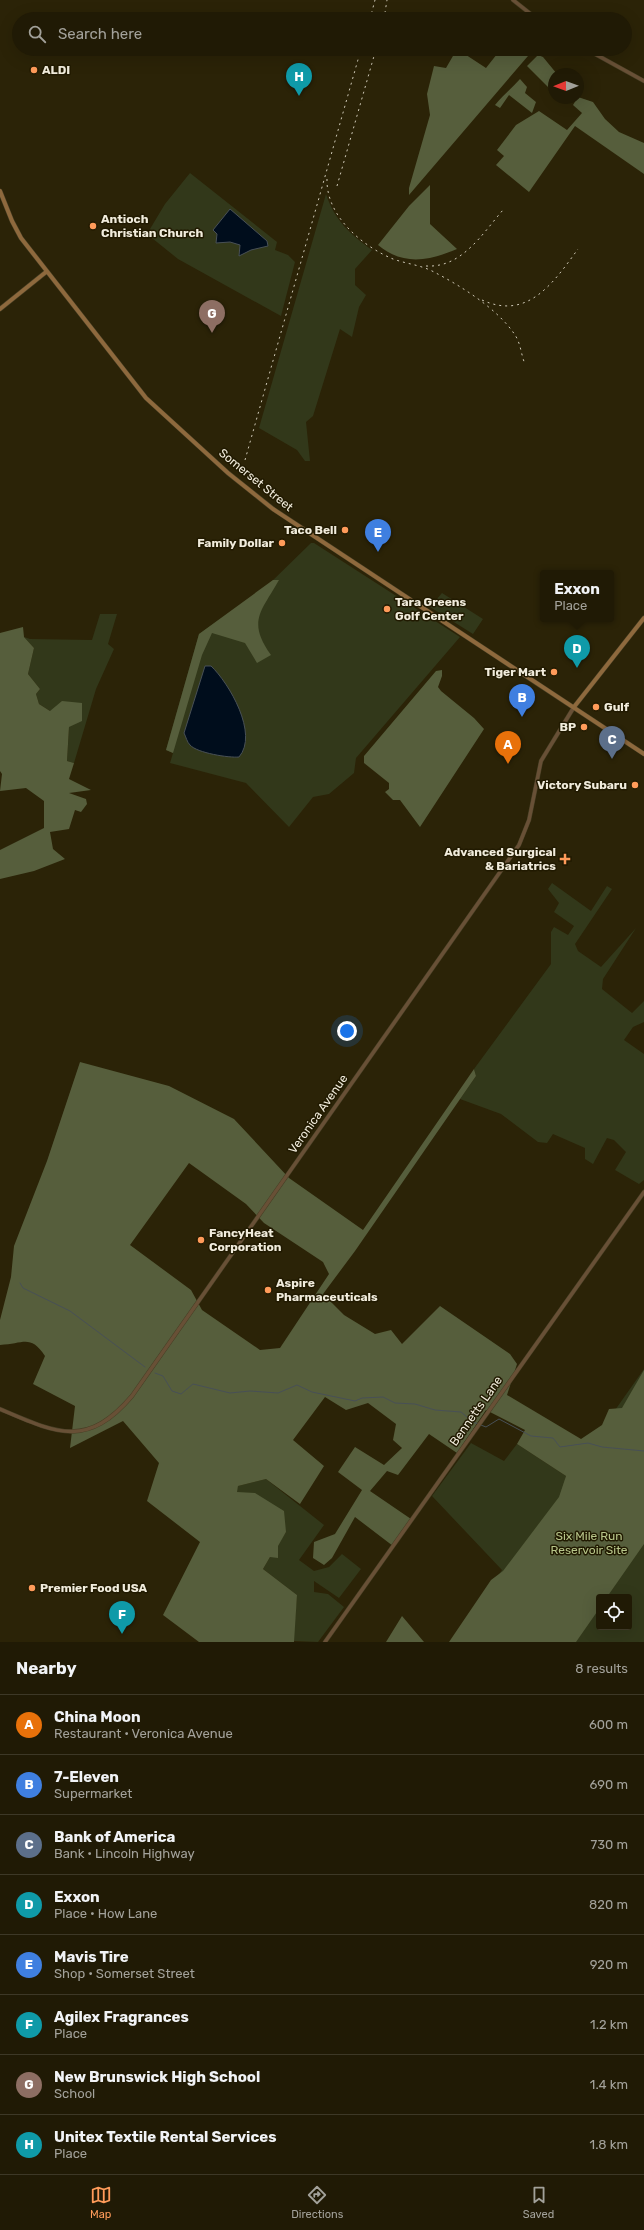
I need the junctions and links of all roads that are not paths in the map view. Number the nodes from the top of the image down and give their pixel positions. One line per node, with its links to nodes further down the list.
1 (513, 0): 2 (street)
2 (528, 12)
3 (599, 56): 4 (street)
4 (644, 81)
5 (0, 191): 6 (main road, Somerset Street)
6 (46, 272): 7 (main road); 9 (main road, Somerset Street)
7 (0, 309)
8 (644, 618): 9 (main road)
9 (574, 707): 10 (main road, Somerset Street); 12 (street, Veronica Avenue)
10 (644, 754)
11 (644, 1192): 13 (street, Bennetts Lane)
12 (0, 1409)
13 (325, 1642)

